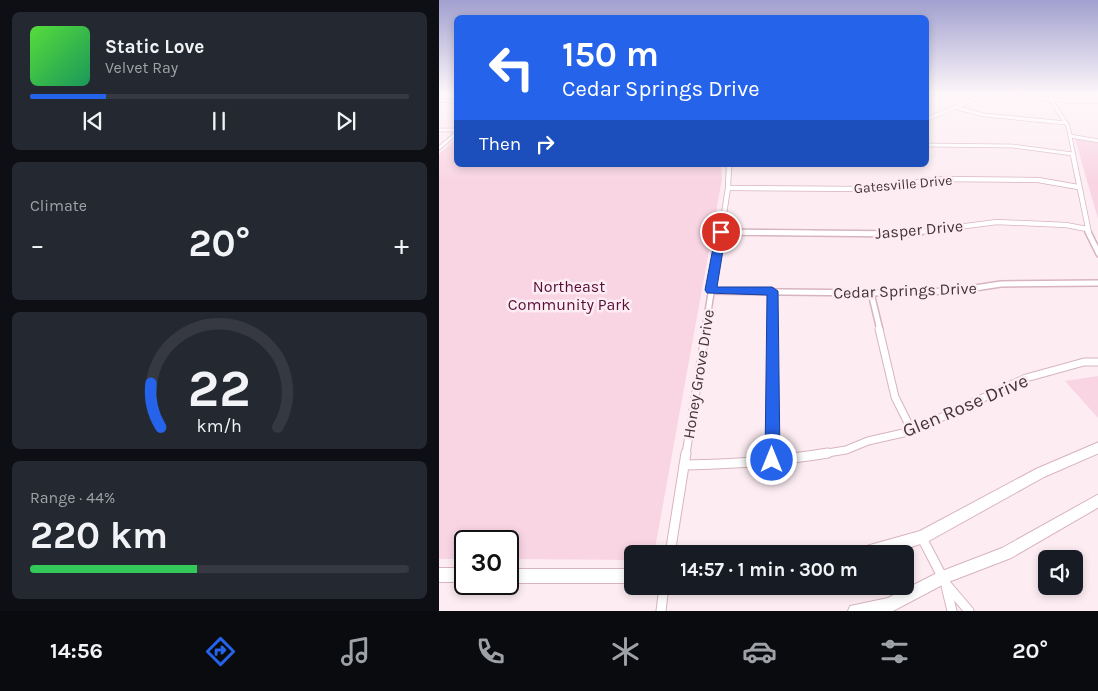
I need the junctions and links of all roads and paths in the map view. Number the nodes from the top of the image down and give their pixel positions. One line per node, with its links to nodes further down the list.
1 (1066, 123): 5 (street)
2 (439, 130): 3 (street)
3 (454, 132)
4 (454, 135): 8 (street)
5 (1070, 136): 6 (street); 9 (street)
6 (1098, 141)
7 (929, 145): 9 (street)
8 (439, 148)
9 (1073, 154): 11 (street)
10 (729, 167): 12 (street, Honey Grove Drive)
11 (1078, 187): 12 (street, Gatesville Drive); 13 (street)
12 (728, 188): 14 (street, Honey Grove Drive)
13 (1087, 229): 14 (street, Jasper Drive); 15 (street)
14 (721, 232): 17 (street, Honey Grove Drive)
15 (1098, 254)
16 (1098, 283): 19 (street, Cedar Springs Drive)
17 (711, 290): 18 (street, Cedar Springs Drive); 24 (street, Honey Grove Drive)
18 (772, 291): 19 (street, Cedar Springs Drive); 23 (street)
19 (871, 293): 21 (street)
20 (1098, 362): 21 (street, Glen Rose Drive)
21 (912, 431): 23 (street, Glen Rose Drive)
22 (1098, 447): 26 (main road)
23 (772, 460): 24 (street, Glen Rose Drive)
24 (684, 465): 27 (street, Honey Grove Drive)
25 (1098, 500): 33 (main road)
26 (922, 537): 28 (main road); 33 (street)
27 (671, 545)
28 (894, 545)
29 (439, 575): 30 (main road)
30 (454, 575)
31 (519, 576): 32 (main road)
32 (624, 576)
33 (944, 581): 36 (main road); 37 (street); 38 (street)
34 (664, 595): 35 (street)
35 (661, 611)
36 (855, 611)
37 (951, 611)
38 (969, 611)

